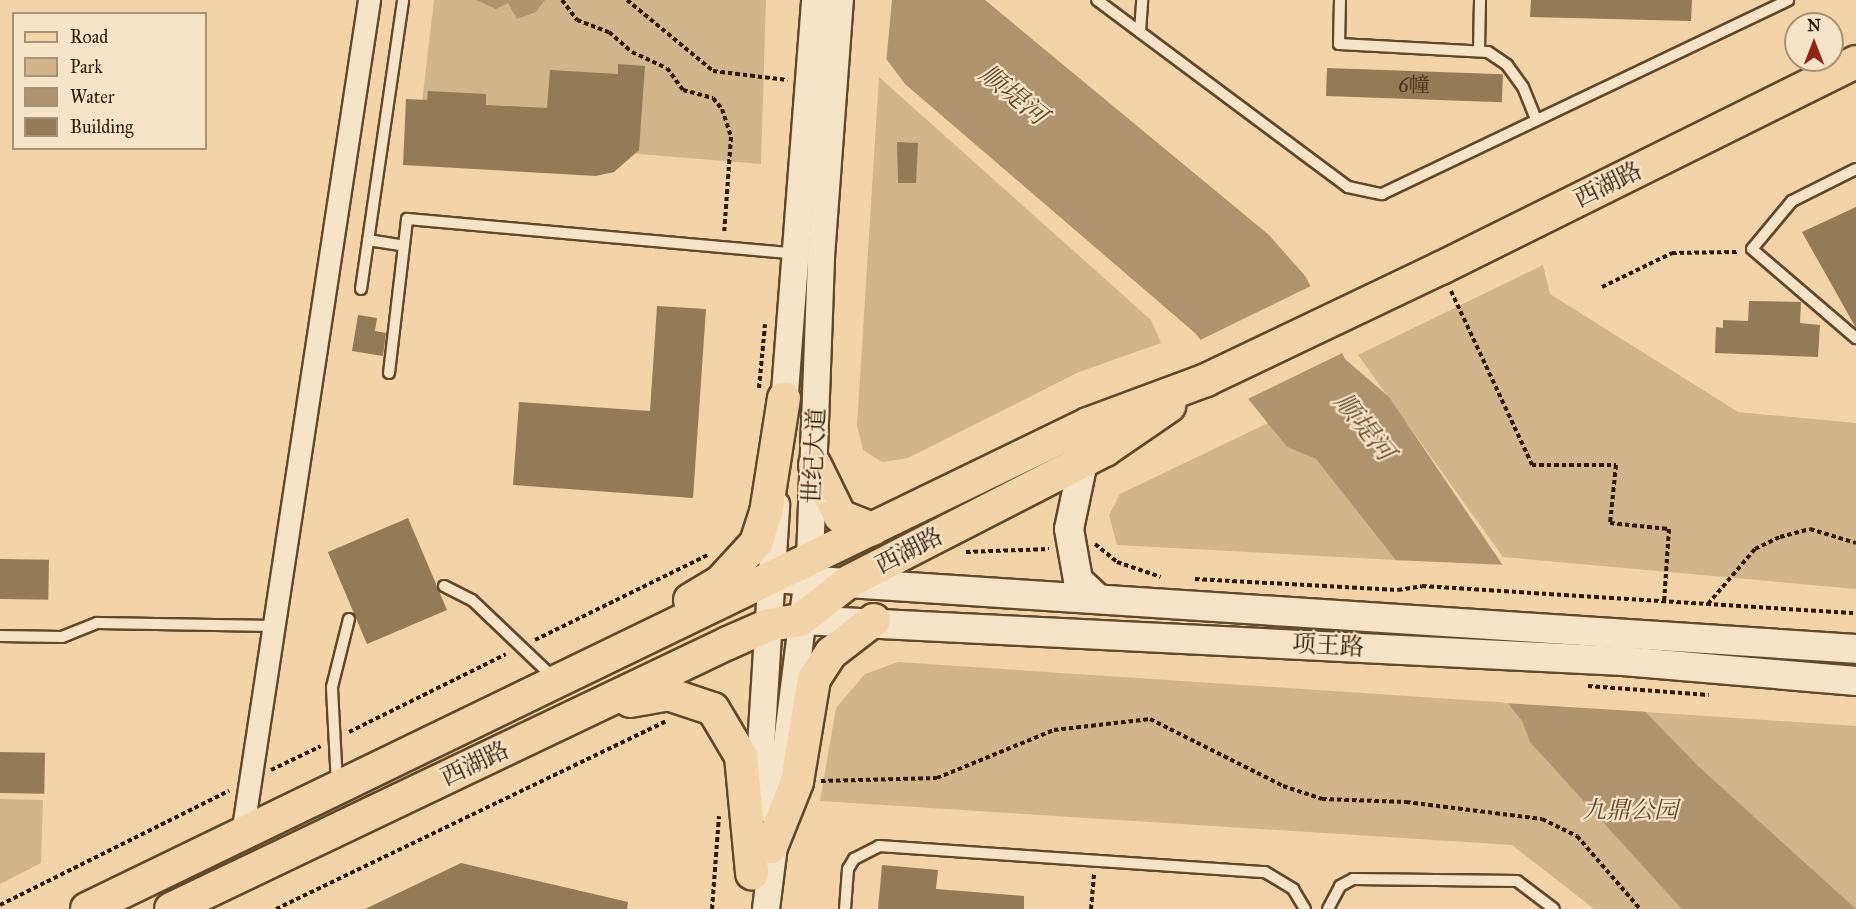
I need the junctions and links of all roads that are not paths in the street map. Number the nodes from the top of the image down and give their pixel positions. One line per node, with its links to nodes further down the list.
1 (369, 0): 36 (street)
2 (403, 0): 15 (lane)
3 (840, 0): 18 (street, 世纪大道)
4 (1097, 0): 10 (lane)
5 (1142, 0): 10 (lane)
6 (1340, 0): 13 (lane)
7 (1480, 0): 11 (lane)
8 (1788, 0): 13 (lane)
9 (814, 12): 17 (street, 世纪大道)
10 (1140, 32): 13 (lane)
11 (1479, 49)
12 (1856, 62): 22 (main road, 西湖路)
13 (1536, 120)
14 (1856, 169): 20 (lane)
15 (368, 240): 16 (lane); 19 (lane)
16 (404, 246): 17 (lane); 21 (lane)
17 (795, 254): 18 (lane); 23 (street, 世纪大道)
18 (821, 257): 25 (street, 世纪大道)
19 (361, 289)
20 (1856, 338)
21 (389, 373)
22 (1206, 380): 24 (main road, 西湖路); 26 (main road, 西湖路)
23 (771, 400): 28 (street, 世纪大道); 39 (main road)
24 (1083, 462): 29 (main road, 西湖路); 31 (main road)
25 (815, 465): 26 (main road); 27 (street, 世纪大道)
26 (872, 529): 27 (main road, 西湖路)
27 (809, 569): 28 (main road, 西湖路); 29 (main road, 项王路); 33 (street, 世纪大道)
28 (771, 578): 35 (street, 世纪大道); 41 (main road, 西湖路)
29 (850, 581): 31 (main road, 项王路); 33 (main road, 西湖路)
30 (444, 586): 39 (lane)
31 (1096, 597): 38 (main road, 项王路)
32 (350, 619): 43 (lane)
33 (800, 620): 34 (main road, 项王路); 35 (main road, 西湖路); 45 (street, 世纪大道)
34 (874, 620): 40 (main road, 项王路); 45 (main road)
35 (769, 625): 42 (main road, 西湖路); 46 (street, 世纪大道)
36 (274, 626): 37 (lane); 44 (street)
37 (0, 636)
38 (1856, 649)
39 (555, 679): 41 (main road)
40 (1856, 681)
41 (512, 704): 43 (main road, 西湖路)
42 (514, 746): 46 (main road); 48 (main road, 西湖路)
43 (337, 788): 44 (main road, 西湖路)
44 (242, 834): 47 (main road, 西湖路)
45 (771, 847): 50 (street, 世纪大道)
46 (752, 873): 49 (street, 世纪大道)
47 (87, 909)
48 (171, 909)
49 (749, 909)
50 (766, 909)
51 (845, 909): 52 (lane)
52 (1305, 909)
53 (1328, 909): 54 (lane)
54 (1554, 909)

